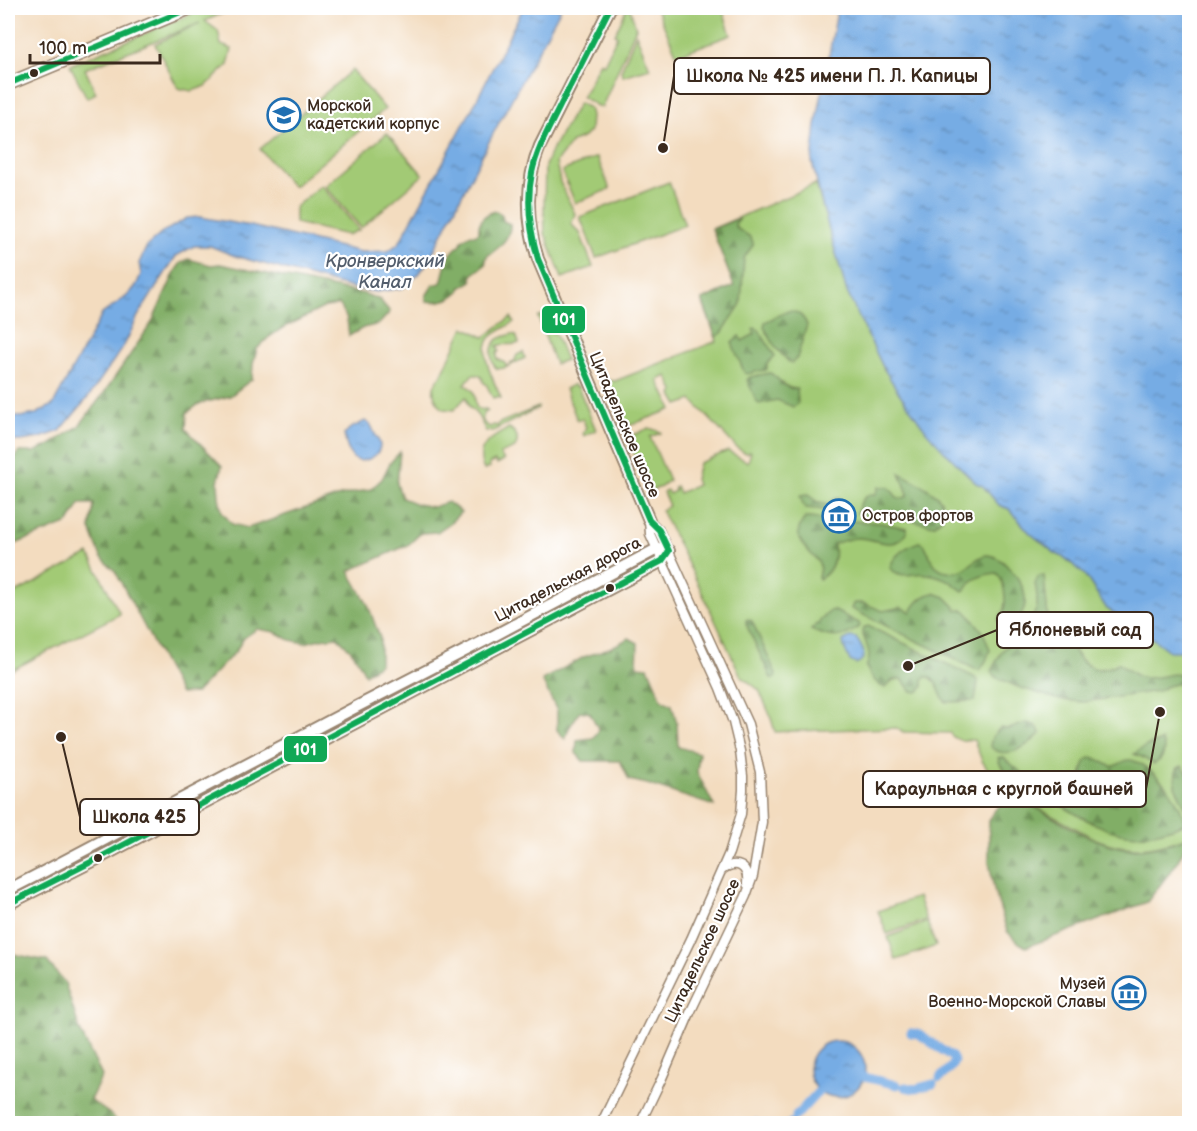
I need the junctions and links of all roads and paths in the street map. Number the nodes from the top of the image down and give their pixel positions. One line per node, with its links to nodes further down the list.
1 (190, 8): 3 (main road)
2 (610, 8): 4 (street, Цитадельское шоссе)
3 (8, 84)
4 (649, 520): 5 (street, Цитадельское шоссе); 6 (street, Цитадельское шоссе)
5 (657, 549): 6 (street, Цитадельская дорога); 7 (street, Цитадельское шоссе); 9 (street, Цитадельская дорога)
6 (669, 551): 7 (street, Цитадельская дорога); 10 (street, Цитадельское шоссе)
7 (662, 561): 8 (street, Цитадельское шоссе); 11 (street, Цитадельская дорога)
8 (721, 871): 10 (street); 12 (street, Цитадельское шоссе)
9 (8, 890)
10 (746, 896): 13 (street, Цитадельское шоссе)
11 (8, 904)
12 (601, 1124)
13 (640, 1124)

